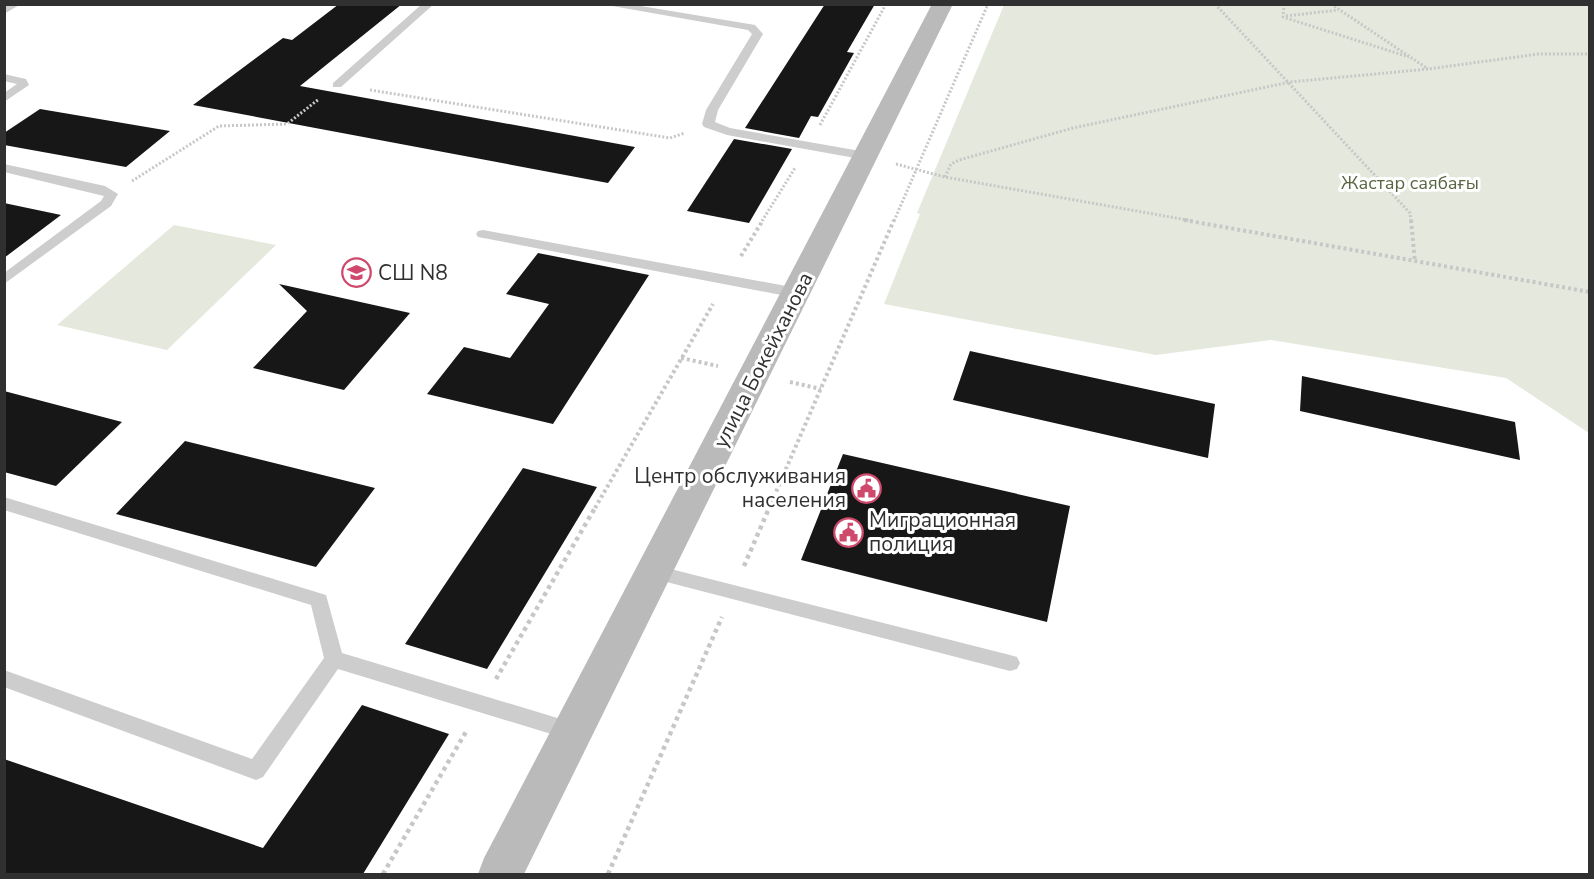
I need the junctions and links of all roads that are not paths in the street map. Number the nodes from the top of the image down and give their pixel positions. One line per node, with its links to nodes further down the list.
1 (16, 4): 5 (lane)
2 (429, 4): 7 (lane)
3 (606, 4): 9 (lane)
4 (943, 4): 9 (street, улица Бокейханова)
5 (4, 11)
6 (4, 77): 8 (lane)
7 (337, 85)
8 (4, 99)
9 (866, 156): 13 (street, улица Бокейханова)
10 (4, 168): 12 (lane)
11 (483, 234): 13 (lane)
12 (4, 280)
13 (796, 293): 15 (street, улица Бокейханова)
14 (4, 503): 16 (lane)
15 (655, 573): 17 (lane); 19 (street, улица Бокейханова)
16 (334, 659): 18 (lane); 19 (lane)
17 (1010, 663)
18 (4, 678)
19 (574, 732): 20 (street, улица Бокейханова)
20 (500, 874)

